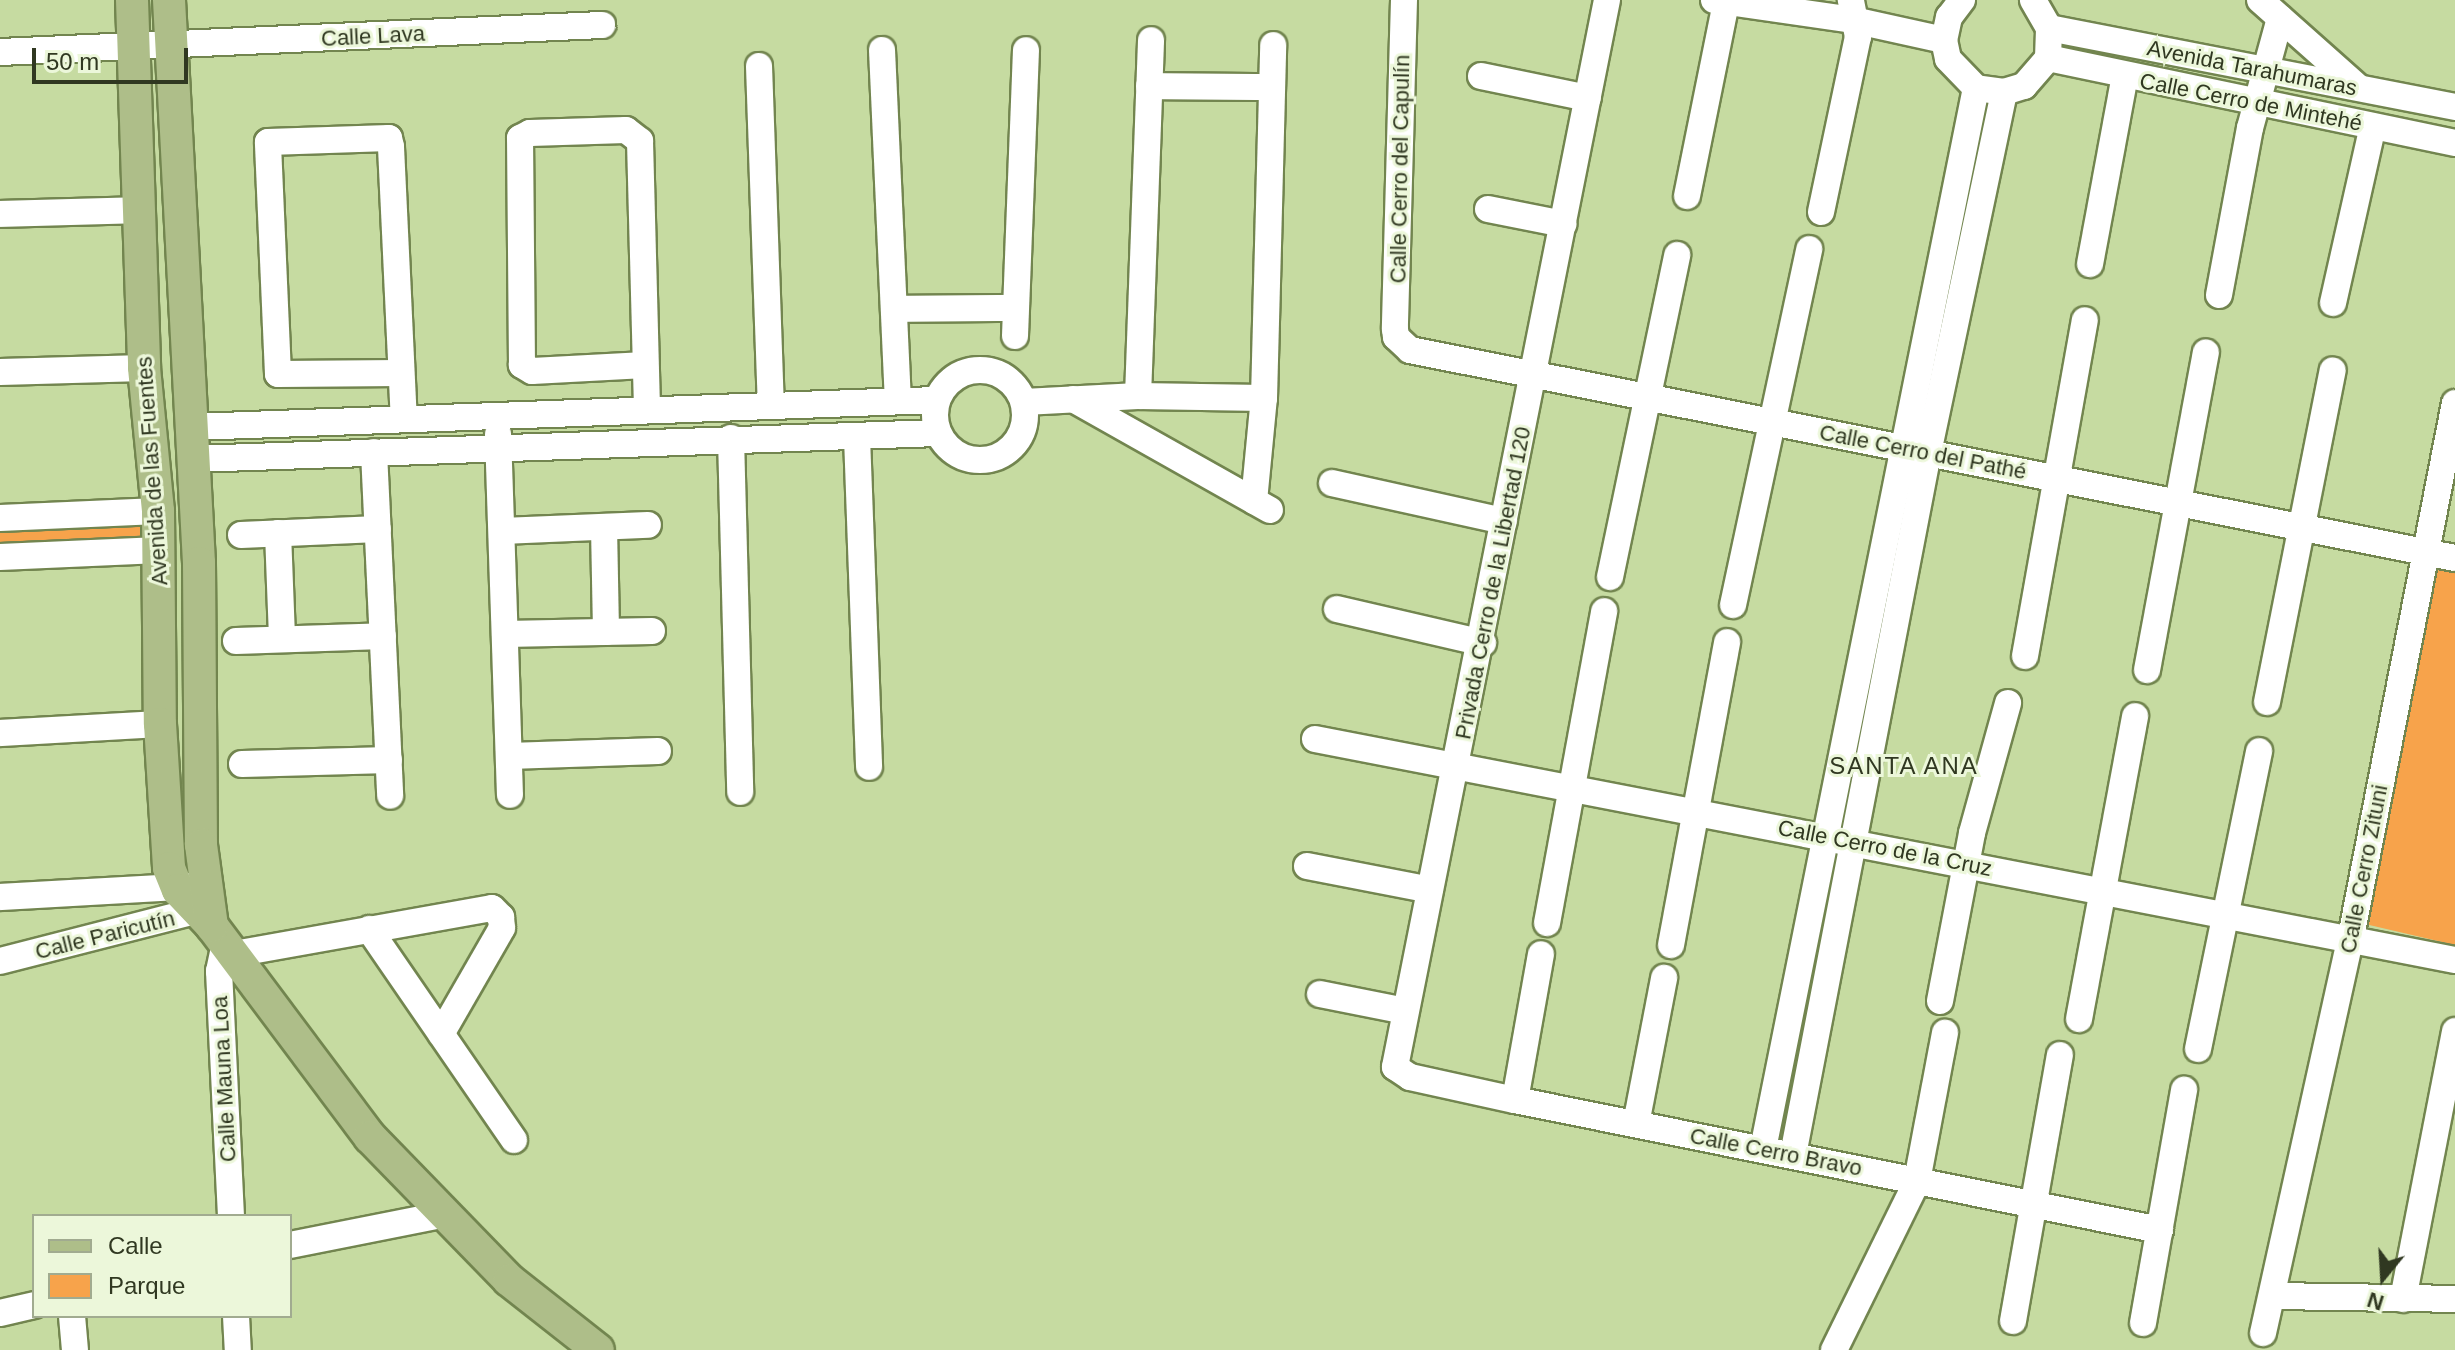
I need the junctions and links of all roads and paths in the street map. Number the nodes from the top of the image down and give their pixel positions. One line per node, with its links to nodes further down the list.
1 (132, 0): 16 (main road, Avenida de las Fuentes)
2 (169, 0): 17 (main road, Avenida de las Fuentes)
3 (1404, 0): 51 (street, Calle Cerro del Capulín)
4 (1607, 0): 31 (street, Privada Cerro de la Libertad 120)
5 (1962, 0): 14 (street)
6 (2033, 0): 12 (street)
7 (2260, 0): 10 (street)
8 (1720, 1): 9 (street); 36 (street)
9 (1852, 10): 14 (street); 39 (street)
10 (2280, 18): 23 (street); 29 (street)
11 (602, 25): 17 (street, Calle Lava)
12 (2049, 28): 21 (street); 23 (street, Avenida Tarahumaras)
13 (1151, 40): 26 (street)
14 (1944, 40): 28 (street)
15 (1273, 45): 27 (street)
16 (134, 47): 17 (street, Calle Lava); 20 (street, Calle Lava); 38 (main road, Avenida de las Fuentes)
17 (171, 47): 72 (main road, Avenida de las Fuentes)
18 (882, 50): 48 (street)
19 (1026, 50): 47 (street)
20 (0, 52)
21 (2048, 58): 25 (street, Calle Cerro de Mintehé); 30 (street)
22 (759, 66): 67 (street)
23 (2265, 70): 29 (street, Avenida Tarahumaras); 32 (street)
24 (1481, 76): 31 (street)
25 (2125, 76): 32 (street, Calle Cerro de Mintehé); 44 (street)
26 (1149, 86): 27 (street); 59 (street)
27 (1272, 87): 60 (street)
28 (1976, 88): 30 (street); 77 (street)
29 (2362, 90): 33 (street, Avenida Tarahumaras)
30 (2004, 92): 77 (street)
31 (1588, 98): 41 (street, Privada Cerro de la Libertad 120)
32 (2257, 102): 34 (street, Calle Cerro de Mintehé); 45 (street)
33 (2455, 107)
34 (2373, 126): 35 (street, Calle Cerro de Mintehé); 46 (street)
35 (2455, 143)
36 (1687, 196)
37 (1488, 209): 41 (street)
38 (140, 210): 40 (street); 54 (main road, Avenida de las Fuentes)
39 (1821, 212)
40 (0, 214)
41 (1564, 224): 56 (street, Privada Cerro de la Libertad 120)
42 (1809, 249): 71 (street)
43 (1677, 255): 61 (street)
44 (2090, 264)
45 (2219, 295)
46 (2333, 303)
47 (1014, 308): 48 (street); 50 (street)
48 (894, 309): 62 (street)
49 (2085, 320): 80 (street)
50 (1015, 336)
51 (1396, 337): 56 (street, Calle Cerro del Pathé)
52 (2206, 352): 82 (street)
53 (645, 365): 53 (street); 68 (street)
54 (144, 368): 57 (street); 83 (main road, Avenida de las Fuentes)
55 (2333, 370): 87 (street)
56 (1535, 371): 61 (street, Calle Cerro del Pathé); 85 (street, Privada Cerro de la Libertad 120)
57 (0, 372)
58 (401, 373): 58 (street); 70 (street)
59 (1138, 396): 60 (street); 63 (street)
60 (1264, 398): 63 (street)
61 (1649, 398): 71 (street, Calle Cerro del Pathé); 97 (street)
62 (898, 399): 64 (street); 67 (street)
63 (1073, 399): 65 (street)
64 (937, 400): 65 (street); 73 (street)
65 (1024, 402): 73 (street)
66 (2455, 403): 94 (street, Calle Cerro Zituni)
67 (771, 404): 68 (street)
68 (647, 409): 69 (street)
69 (496, 418): 70 (street); 76 (street)
70 (404, 419): 72 (street)
71 (1772, 424): 77 (street, Calle Cerro del Pathé); 98 (street)
72 (193, 427): 79 (main road, Avenida de las Fuentes)
73 (938, 433): 74 (street)
74 (857, 437): 75 (street); 123 (street)
75 (731, 438): 76 (street); 125 (street)
76 (499, 448): 78 (street); 90 (street)
77 (1916, 450): 80 (street, Calle Cerro del Pathé); 129 (street); 130 (street)
78 (374, 452): 79 (street); 89 (street)
79 (194, 459): 137 (main road, Avenida de las Fuentes)
80 (2054, 477): 82 (street, Calle Cerro del Pathé); 109 (street)
81 (1332, 483): 85 (street)
82 (2178, 501): 87 (street, Calle Cerro del Pathé); 110 (street)
83 (158, 511): 84 (street); 93 (main road, Avenida de las Fuentes)
84 (0, 518)
85 (1504, 521): 108 (street, Privada Cerro de la Libertad 120)
86 (648, 525): 88 (street)
87 (2300, 525): 94 (street, Calle Cerro del Pathé); 111 (street)
88 (604, 527): 90 (street); 102 (street)
89 (378, 529): 91 (street); 104 (street)
90 (502, 531): 103 (street)
91 (278, 533): 92 (street); 105 (street)
92 (241, 535)
93 (160, 550): 95 (street); 114 (main road, Avenida de las Fuentes)
94 (2426, 553): 96 (street, Calle Cerro del Pathé); 140 (street, Calle Cerro Zituni)
95 (0, 557)
96 (2455, 558)
97 (1610, 577)
98 (1733, 605)
99 (1337, 609): 108 (street)
100 (1604, 611): 124 (street)
101 (652, 631): 102 (street)
102 (606, 632): 103 (street)
103 (505, 634): 119 (street)
104 (383, 636): 105 (street); 120 (street)
105 (282, 639): 106 (street)
106 (236, 641)
107 (1727, 642): 128 (street)
108 (1483, 643): 122 (street, Privada Cerro de la Libertad 120)
109 (2025, 656)
110 (2147, 670)
111 (2267, 702)
112 (2008, 703): 131 (street)
113 (2135, 716): 133 (street)
114 (160, 724): 115 (street); 137 (main road, Avenida de las Fuentes)
115 (0, 733)
116 (1315, 739): 122 (street, Calle Cerro de la Cruz)
117 (658, 751): 119 (street)
118 (2259, 751): 136 (street)
119 (509, 756): 126 (street)
120 (389, 760): 121 (street); 127 (street)
121 (242, 764)
122 (1457, 766): 124 (street, Calle Cerro de la Cruz); 134 (street, Privada Cerro de la Libertad 120)
123 (869, 767)
124 (1570, 788): 128 (street, Calle Cerro de la Cruz); 138 (street)
125 (740, 792)
126 (510, 795)
127 (390, 796)
128 (1698, 813): 129 (street, Calle Cerro de la Cruz); 141 (street)
129 (1823, 836): 130 (street, Calle Cerro de la Cruz); 160 (street)
130 (1851, 842): 131 (street, Calle Cerro de la Cruz); 161 (street)
131 (1967, 864): 133 (street, Calle Cerro de la Cruz); 147 (street)
132 (1307, 866): 134 (street)
133 (2102, 889): 136 (street, Calle Cerro de la Cruz); 149 (street)
134 (1430, 890): 148 (street, Privada Cerro de la Libertad 120)
135 (0, 897): 137 (street)
136 (2226, 914): 140 (street, Calle Cerro de la Cruz); 153 (street)
137 (208, 917): 139 (street); 144 (street, Calle Paricutín); 164 (street, Calle Mauna Loa); 165 (main road, Avenida de las Fuentes)
138 (1547, 923)
139 (369, 929): 152 (street); 152 (street)
140 (2351, 937): 143 (street, Calle Cerro de la Cruz); 168 (street, Calle Cerro Zituni)
141 (1671, 945)
142 (1541, 954): 157 (street)
143 (2455, 960)
144 (0, 961)
145 (1664, 978): 158 (street)
146 (1320, 994): 148 (street)
147 (1940, 1001)
148 (1405, 1011): 155 (street, Privada Cerro de la Libertad 120)
149 (2079, 1019)
150 (2455, 1031): 169 (street)
151 (1945, 1033): 162 (street)
152 (441, 1034): 159 (street)
153 (2198, 1049)
154 (2060, 1055): 163 (street)
155 (1395, 1067): 157 (street, Calle Cerro Bravo)
156 (2184, 1090): 166 (street)
157 (1515, 1100): 158 (street, Calle Cerro Bravo)
158 (1636, 1124): 160 (street, Calle Cerro Bravo)
159 (514, 1140)
160 (1763, 1149): 161 (street, Calle Cerro Bravo)
161 (1793, 1155): 162 (street, Calle Cerro Bravo)
162 (1917, 1181): 163 (street, Calle Cerro Bravo); 181 (street)
163 (2034, 1203): 166 (street, Calle Cerro Bravo); 175 (street)
164 (231, 1214)
165 (441, 1215): 167 (street); 180 (main road, Avenida de las Fuentes)
166 (2160, 1230): 176 (street)
167 (292, 1245)
168 (2272, 1296): 169 (street); 177 (street, Calle Cerro Zituni)
169 (2403, 1299): 170 (street)
170 (2455, 1299)
171 (32, 1305): 172 (street)
172 (0, 1313)
173 (72, 1318): 178 (street)
174 (236, 1318): 179 (street)
175 (2013, 1321)
176 (2143, 1323)
177 (2263, 1333)
178 (75, 1350)
179 (238, 1350)
180 (598, 1350)
181 (1834, 1350)

